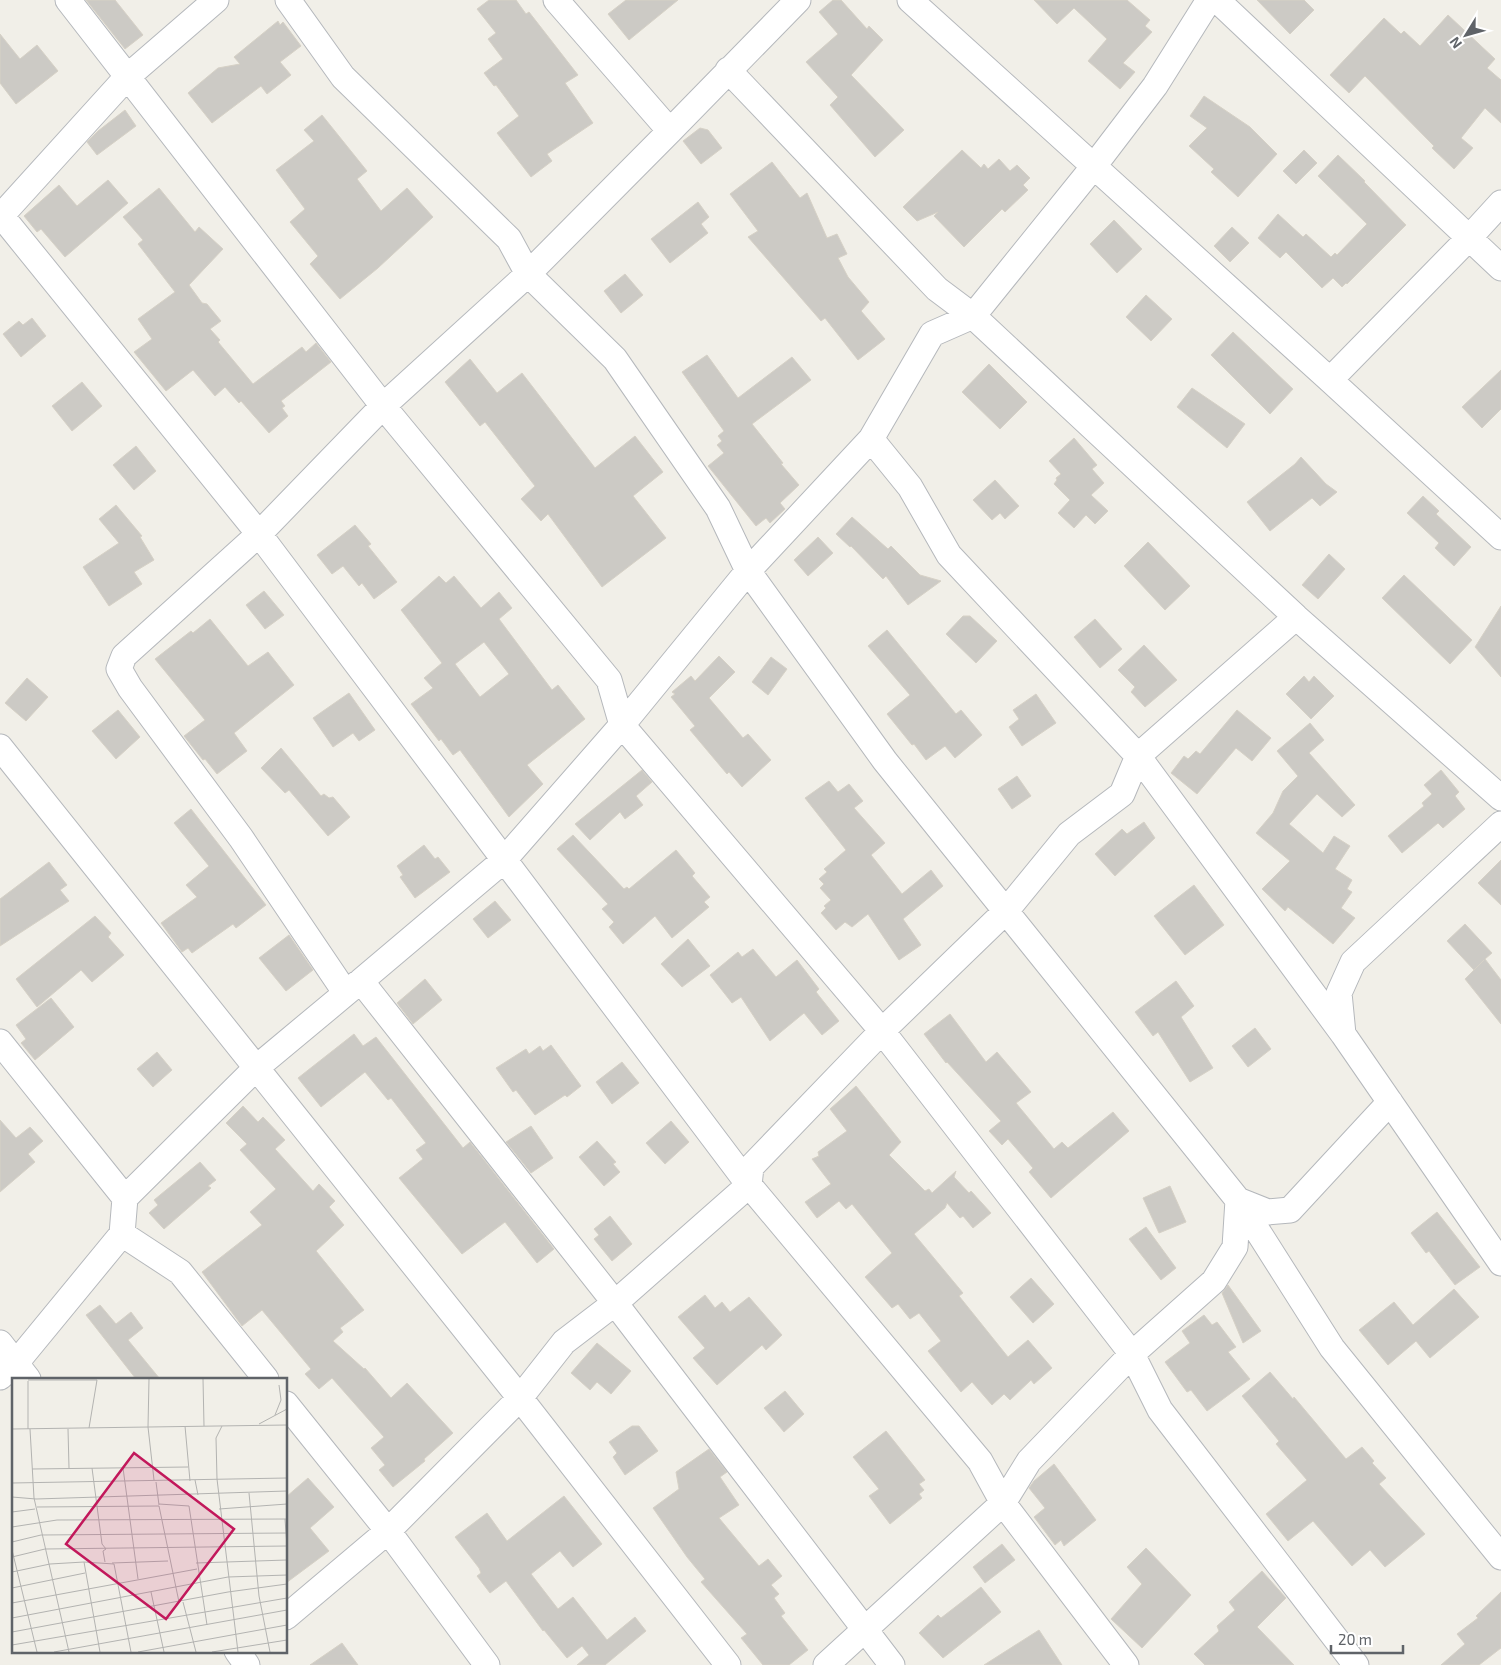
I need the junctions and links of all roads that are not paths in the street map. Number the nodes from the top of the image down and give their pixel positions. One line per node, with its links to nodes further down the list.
1 (68, 0): 10 (street)
2 (216, 0): 10 (street)
3 (288, 0): 17 (street)
4 (556, 0): 11 (street)
5 (798, 0): 9 (street)
6 (910, 0): 12 (street)
7 (1210, 0): 12 (street)
8 (1217, 0): 15 (street)
9 (728, 70): 11 (street); 18 (street)
10 (127, 77): 14 (street); 20 (street)
11 (670, 132): 17 (street)
12 (1094, 166): 18 (street); 19 (street)
13 (1501, 203): 15 (street)
14 (0, 216): 22 (street)
15 (1469, 238): 16 (street); 19 (street)
16 (1501, 268)
17 (528, 274): 20 (street); 24 (street)
18 (973, 316): 21 (street); 25 (street)
19 (1330, 380): 23 (street)
20 (383, 406): 22 (street); 26 (street)
21 (871, 439): 24 (street); 28 (street)
22 (259, 534): 31 (street); 33 (street)
23 (1501, 537)
24 (748, 571): 26 (street); 32 (street)
25 (1296, 617): 28 (street); 29 (street)
26 (622, 725): 31 (street); 34 (street)
27 (0, 747): 37 (street)
28 (1138, 756): 32 (street); 35 (street)
29 (1501, 798)
30 (1501, 824): 35 (street)
31 (503, 861): 33 (street); 39 (street)
32 (1006, 911): 34 (street); 41 (street)
33 (353, 986): 37 (street); 44 (street)
34 (882, 1031): 39 (street); 46 (street)
35 (1342, 1034): 38 (street)
36 (0, 1042): 40 (street)
37 (256, 1068): 40 (street); 49 (street)
38 (1390, 1102): 41 (street); 43 (street)
39 (749, 1185): 44 (street); 51 (street)
40 (125, 1198): 42 (street)
41 (1238, 1200): 46 (street); 53 (street)
42 (122, 1234): 47 (street); 48 (street)
43 (1501, 1263)
44 (615, 1303): 49 (street); 55 (street)
45 (0, 1343): 47 (street)
46 (1132, 1354): 51 (street); 61 (street)
47 (14, 1373)
48 (265, 1378)
49 (520, 1398): 52 (street); 57 (street)
50 (288, 1406): 52 (street)
51 (1004, 1503): 55 (street); 60 (street)
52 (388, 1531): 54 (street); 56 (street)
53 (1501, 1557)
54 (288, 1616)
55 (866, 1630): 58 (street); 59 (street)
56 (487, 1665)
57 (728, 1665)
58 (826, 1665)
59 (892, 1665)
60 (1126, 1665)
61 (1356, 1665)

